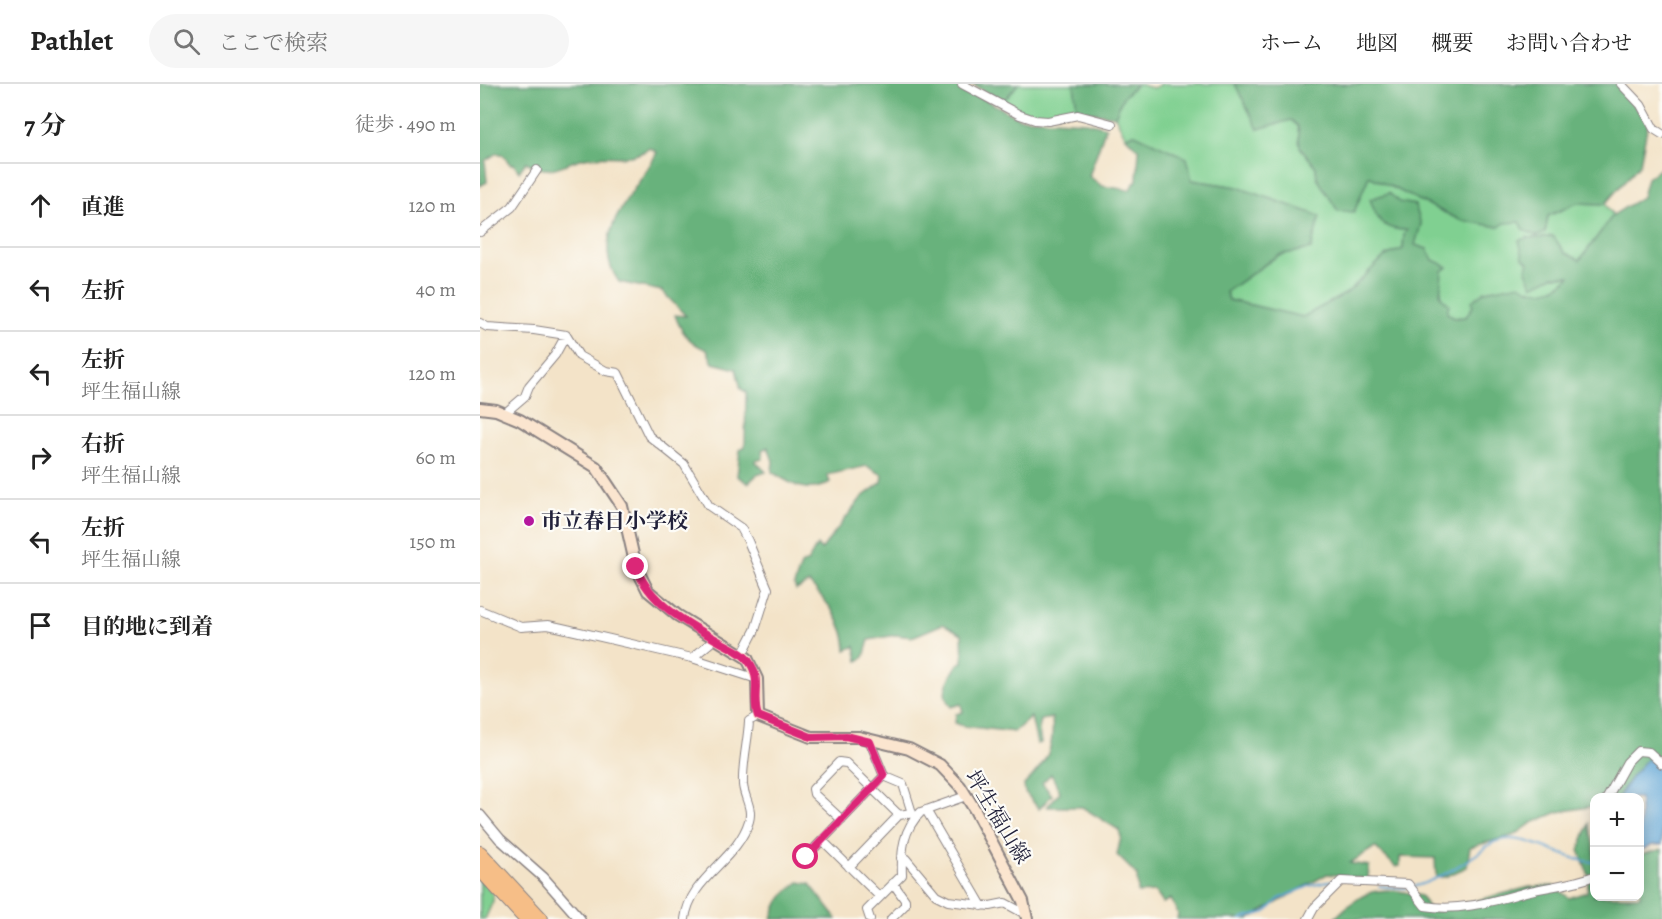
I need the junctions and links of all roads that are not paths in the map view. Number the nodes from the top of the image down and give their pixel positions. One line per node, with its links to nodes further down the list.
1 (962, 84): 3 (street)
2 (1621, 84): 4 (street)
3 (1112, 124)
4 (1662, 134)
5 (537, 170): 6 (street)
6 (480, 232)
7 (480, 323): 8 (street)
8 (566, 335): 10 (street); 13 (street)
9 (480, 408): 10 (main road)
10 (504, 414): 12 (main road)
11 (480, 610): 14 (street)
12 (716, 639): 13 (main road); 14 (street)
13 (742, 655): 15 (main road)
14 (692, 658): 15 (street)
15 (757, 679): 16 (main road)
16 (758, 716): 17 (main road, 坪生福山線); 42 (street)
17 (870, 742): 19 (street); 22 (main road, 坪生福山線)
18 (1662, 764): 21 (street)
19 (884, 776): 20 (street); 26 (street)
20 (873, 788): 25 (street); 27 (street); 27 (street)
21 (1610, 793)
22 (966, 796): 23 (street); 38 (main road, 坪生福山線)
23 (926, 810): 26 (street); 37 (street)
24 (480, 814): 41 (street)
25 (899, 815): 26 (street); 32 (street)
26 (914, 815): 31 (street)
27 (842, 820): 28 (street)
28 (823, 841): 30 (street); 32 (street)
29 (480, 853): 40 (highway)
30 (806, 857)
31 (901, 858): 35 (street); 37 (street)
32 (849, 867): 36 (street)
33 (480, 869): 39 (highway)
34 (1590, 877): 45 (street)
35 (893, 883): 36 (street); 44 (street)
36 (879, 896): 43 (street)
37 (982, 906): 38 (street)
38 (1027, 917)
39 (526, 919)
40 (541, 919)
41 (580, 919)
42 (685, 919)
43 (870, 919)
44 (891, 919)
45 (1308, 919)

